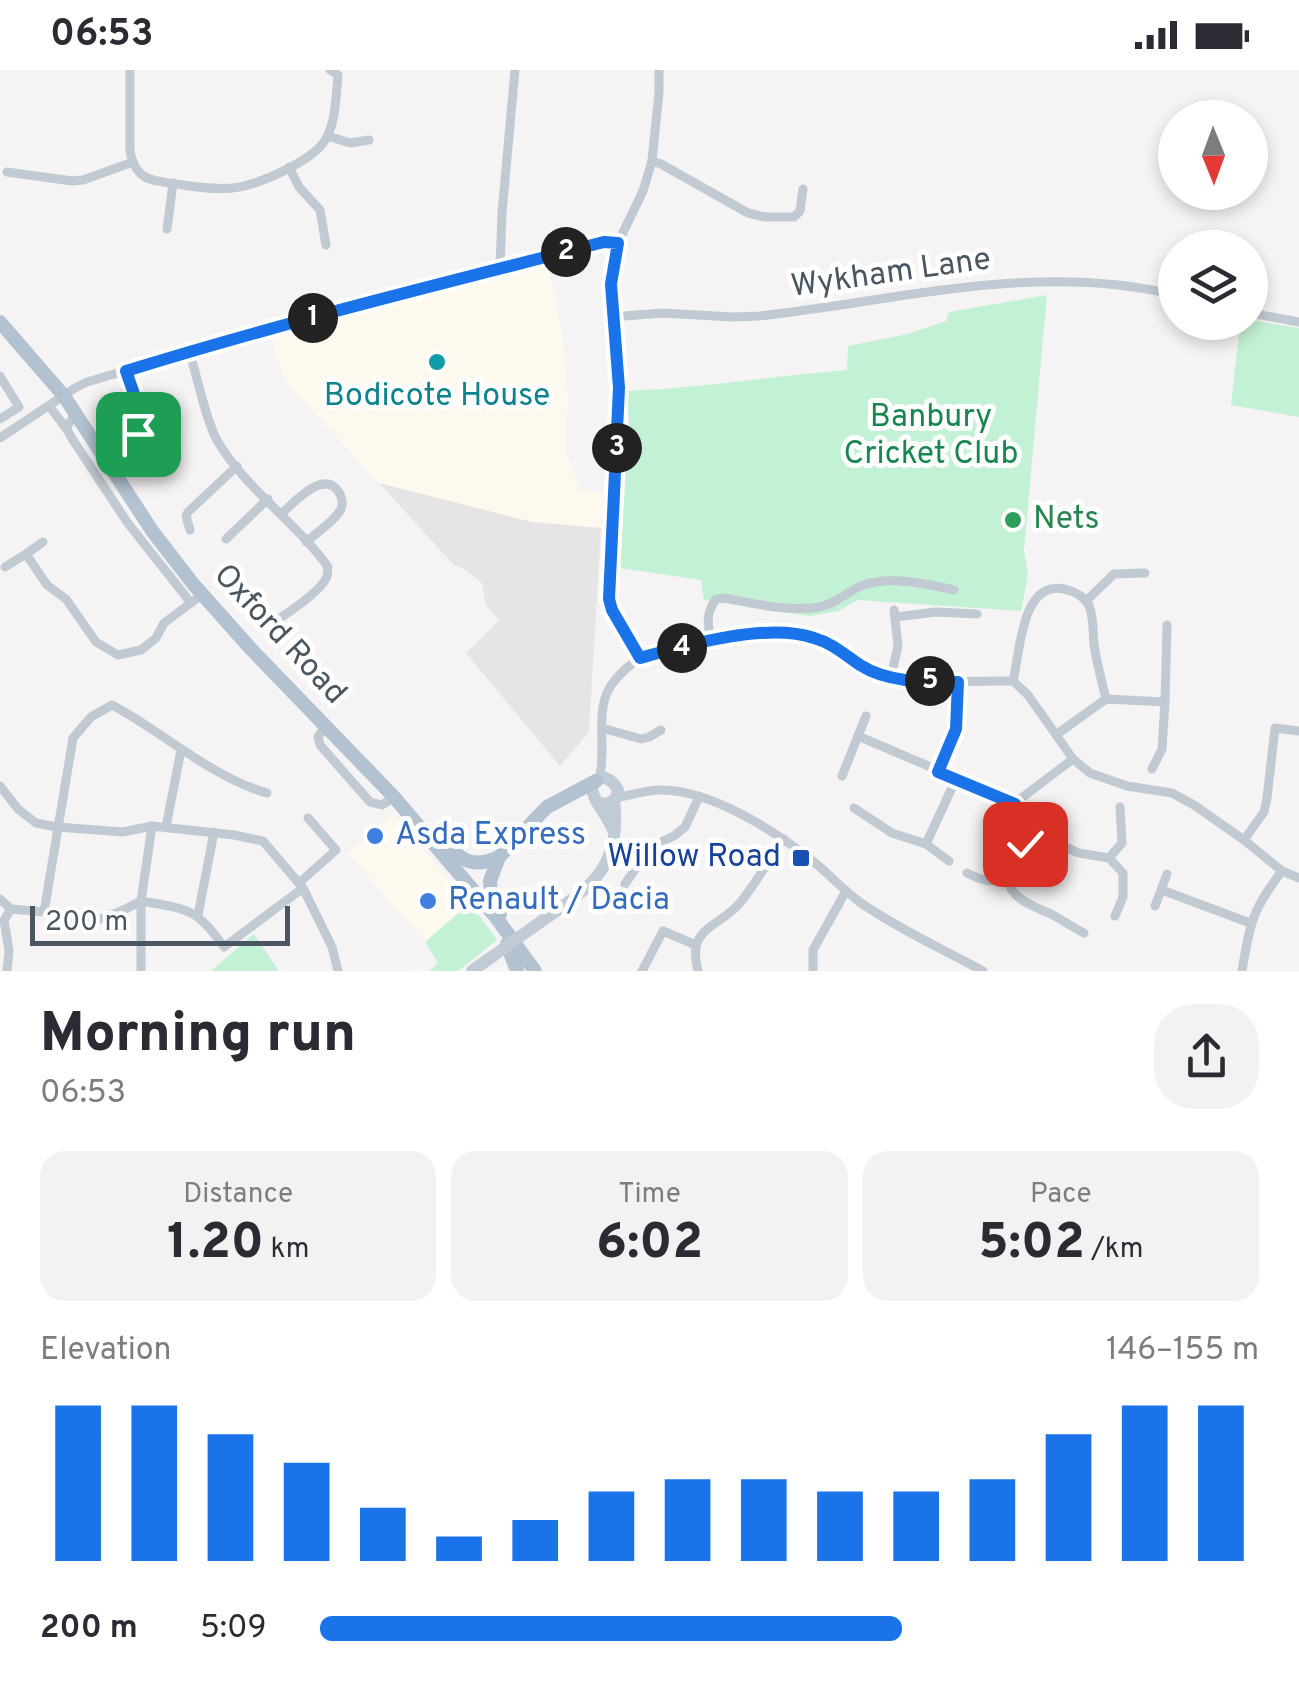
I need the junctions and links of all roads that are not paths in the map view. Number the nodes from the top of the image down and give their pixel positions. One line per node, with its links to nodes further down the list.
1 (130, 70): 7 (street)
2 (515, 70): 16 (street)
3 (658, 70): 8 (street)
4 (339, 72): 5 (street)
5 (328, 136): 6 (street); 9 (street)
6 (369, 140)
7 (132, 162): 10 (street); 11 (street)
8 (652, 162): 12 (street); 15 (street)
9 (289, 167): 11 (street); 14 (street)
10 (8, 172)
11 (173, 184): 13 (street)
12 (803, 189)
13 (166, 229)
14 (337, 232)
15 (618, 243): 16 (street); 19 (street)
16 (500, 268): 22 (street)
17 (1158, 291): 19 (street, Wykham Lane)
18 (1268, 316): 21 (street)
19 (613, 317): 49 (street)
20 (0, 322): 25 (main road, Oxford Road)
21 (1299, 322)
22 (190, 351): 23 (street); 32 (street)
23 (126, 371): 25 (street); 30 (street)
24 (0, 376): 28 (street)
25 (64, 396): 26 (street); 27 (main road, Oxford Road)
26 (49, 406): 29 (street); 31 (street)
27 (76, 413): 29 (street); 43 (main road, Oxford Road)
28 (0, 419)
29 (66, 428): 43 (street)
30 (138, 434)
31 (0, 438)
32 (236, 466): 33 (street); 35 (street)
33 (268, 499): 34 (street); 36 (street)
34 (282, 513): 38 (street); 38 (street)
35 (190, 530)
36 (226, 538)
37 (43, 542): 39 (street)
38 (306, 542): 46 (street)
39 (26, 554): 40 (street); 43 (street)
40 (5, 567)
41 (1145, 573): 44 (street)
42 (954, 590): 48 (street)
43 (197, 598): 78 (main road, Oxford Road)
44 (1086, 601): 51 (street); 53 (street)
45 (978, 614): 50 (street)
46 (269, 624)
47 (1167, 625): 54 (street)
48 (711, 642): 49 (street); 50 (street)
49 (640, 658): 56 (street)
50 (891, 677): 52 (street)
51 (1013, 681): 52 (street); 59 (street)
52 (958, 682): 64 (street)
53 (1106, 700): 54 (street); 59 (street)
54 (1165, 702): 63 (street)
55 (866, 716): 60 (street)
56 (602, 728): 57 (street); 67 (street)
57 (662, 730)
58 (1299, 731): 87 (street)
59 (1058, 734): 62 (street)
60 (858, 736): 64 (street); 65 (street)
61 (180, 750): 70 (street); 81 (street); 82 (street)
62 (1073, 759): 75 (street); 87 (street)
63 (1152, 769)
64 (938, 772): 66 (street)
65 (842, 776)
66 (956, 779): 75 (street); 88 (street)
67 (606, 781): 69 (street); 71 (main road); 73 (street); 74 (street)
68 (0, 786): 81 (street)
69 (646, 792): 72 (street); 73 (street)
70 (267, 793)
71 (566, 796): 74 (main road); 89 (main road)
72 (699, 798): 86 (street); 97 (street)
73 (615, 799): 74 (street); 85 (street)
74 (596, 802): 85 (street)
75 (1015, 804): 84 (street)
76 (1120, 807): 90 (street)
77 (854, 808): 88 (street)
78 (409, 816): 89 (main road); 107 (main road, Oxford Road)
79 (308, 818): 98 (street)
80 (152, 826): 81 (street); 82 (street); 102 (street)
81 (56, 827): 105 (street)
82 (166, 827): 83 (street)
83 (214, 832): 98 (street); 106 (street)
84 (1036, 833): 90 (street); 94 (street)
85 (614, 837): 118 (street, bridge)
86 (784, 839): 100 (street); 114 (street)
87 (1244, 840): 92 (street)
88 (926, 844): 91 (street)
89 (499, 857): 113 (main road)
90 (1109, 858): 108 (street)
91 (949, 861)
92 (1282, 871): 96 (street); 109 (street)
93 (968, 872): 94 (street)
94 (1010, 874): 112 (street)
95 (1167, 874): 99 (street)
96 (1299, 878)
97 (625, 884)
98 (301, 885): 106 (street); 117 (street)
99 (1162, 890): 103 (street); 109 (street)
100 (846, 892): 123 (street); 124 (street)
101 (0, 899): 104 (street)
102 (140, 901): 105 (street); 106 (street); 116 (street)
103 (1155, 906)
104 (10, 909): 105 (street); 115 (street)
105 (44, 912)
106 (198, 915)
107 (495, 916): 113 (main road, Oxford Road); 119 (main road)
108 (1116, 916)
109 (1250, 923): 125 (street)
110 (652, 924): 111 (street)
111 (663, 931): 114 (street); 121 (street)
112 (1084, 933)
113 (510, 937): 120 (main road, Oxford Road)
114 (696, 945): 122 (street)
115 (7, 971)
116 (140, 971)
117 (338, 971)
118 (472, 971)
119 (517, 971)
120 (536, 971)
121 (642, 971)
122 (698, 971)
123 (812, 971)
124 (983, 971)
125 (1242, 971)

